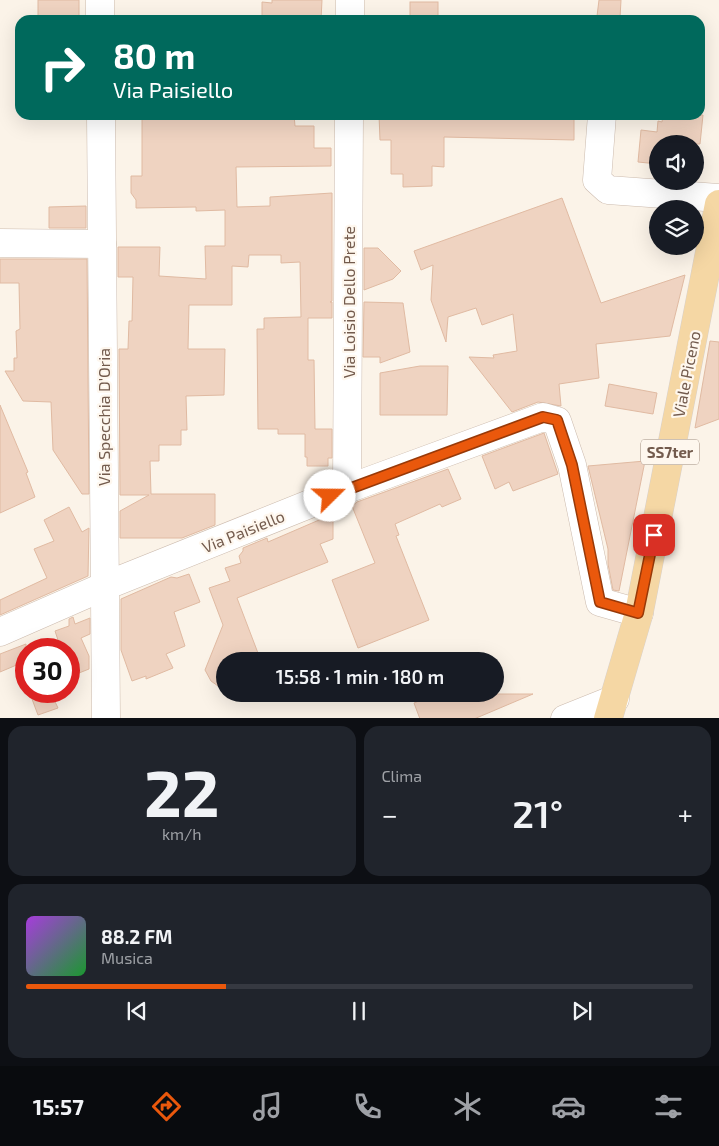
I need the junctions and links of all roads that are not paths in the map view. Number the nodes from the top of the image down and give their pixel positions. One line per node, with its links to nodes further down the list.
1 (100, 0): 3 (street)
2 (350, 0): 4 (street)
3 (100, 15)
4 (350, 15)
5 (101, 120): 11 (street, Via Specchia D'Oria)
6 (349, 120): 12 (street, Via Loisio Dello Prete)
7 (602, 120): 8 (street)
8 (719, 198)
9 (719, 204): 14 (main road, Viale Piceno / SS7ter)
10 (0, 242): 11 (street)
11 (102, 244): 13 (street, Via Specchia D'Oria)
12 (347, 489): 13 (street, Via Paisiello); 14 (street, Via Paisiello)
13 (105, 586): 15 (street, Via Paisiello); 17 (street, Via Specchia D'Oria)
14 (638, 613): 16 (main road, Viale Piceno / SS7ter)
15 (0, 632)
16 (611, 709): 18 (street)
17 (106, 718)
18 (566, 718)

